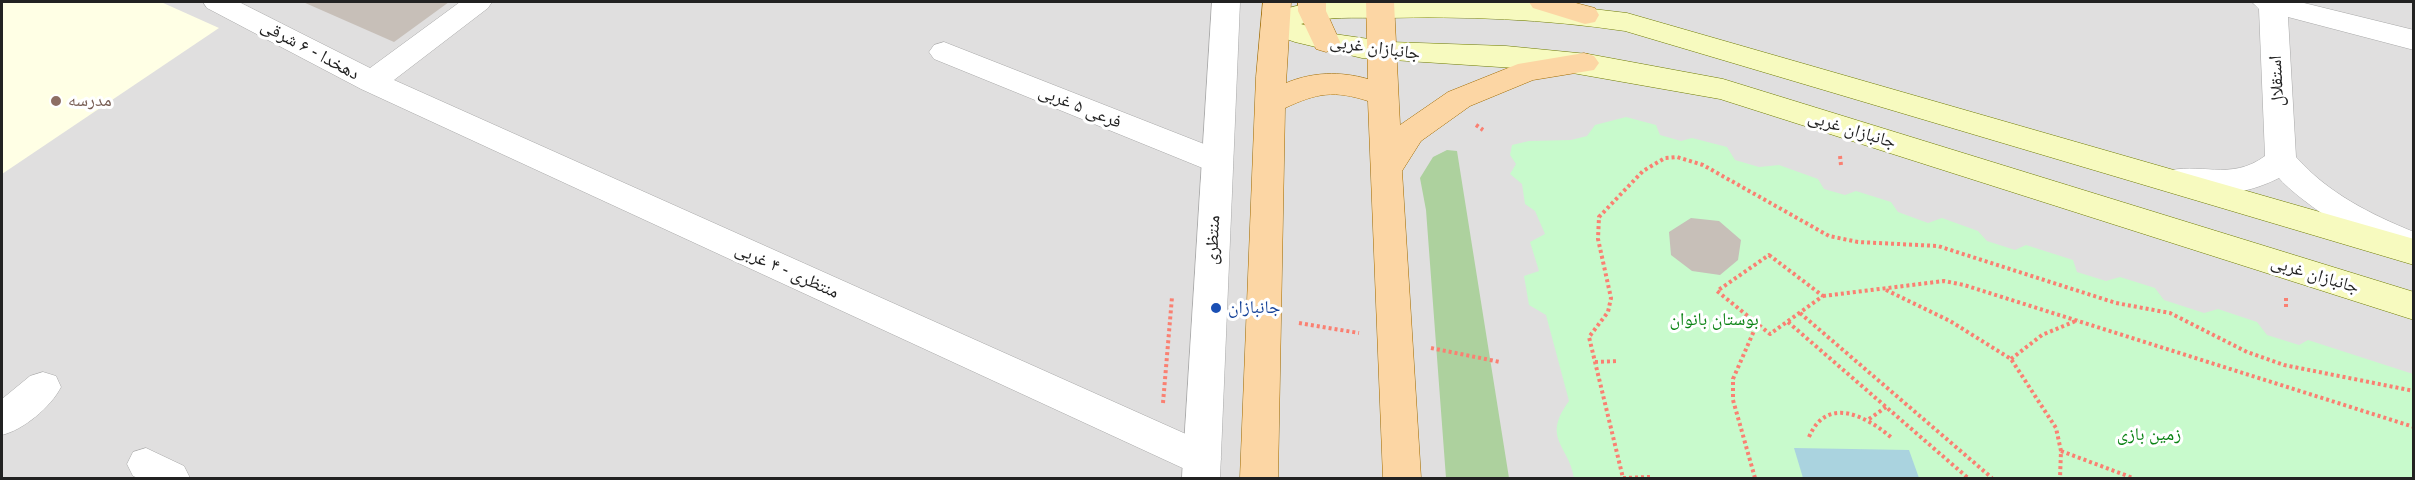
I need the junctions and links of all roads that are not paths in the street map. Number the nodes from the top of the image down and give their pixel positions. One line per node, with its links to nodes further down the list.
1 (217, 2): 17 (street, دهخدا - ۶ شرقی)
2 (478, 2): 17 (street)
3 (1226, 2): 21 (street, منتظری)
4 (1543, 2): 9 (main road)
5 (2271, 2): 11 (street); 20 (street, استقلال)
6 (1380, 5): 7 (main road, جانبازان غربی); 8 (main road, جانبازان غربی); 14 (main road)
7 (1312, 6): 10 (main road, جانبازان غربی); 12 (main road)
8 (1506, 8): 9 (main road, جانبازان غربی); 16 (main road)
9 (1585, 15): 23 (main road, جانبازان غربی)
10 (1276, 16): 12 (main road, جانبازان غربی); 19 (main road)
11 (2414, 40)
12 (1326, 42): 14 (main road, جانبازان غربی)
13 (944, 52): 21 (street, فرعی ۵ غربی)
14 (1381, 52): 15 (main road, جانبازان غربی); 18 (main road)
15 (1584, 63): 16 (main road, جانبازان غربی); 22 (main road)
16 (1623, 67): 26 (main road, جانبازان غربی)
17 (372, 82): 29 (street, منتظری - ۴ غربی)
18 (1384, 95): 19 (main road); 22 (main road)
19 (1272, 102): 30 (main road)
20 (2281, 160): 23 (street); 24 (street)
21 (1216, 161): 29 (street, منتظری)
22 (1386, 170): 31 (main road)
23 (2167, 178): 25 (main road, جانبازان غربی)
24 (2414, 247)
25 (2414, 252)
26 (2414, 306)
27 (43, 387): 28 (street)
28 (2, 420)
29 (1202, 469)
30 (1259, 478)
31 (1402, 478)

